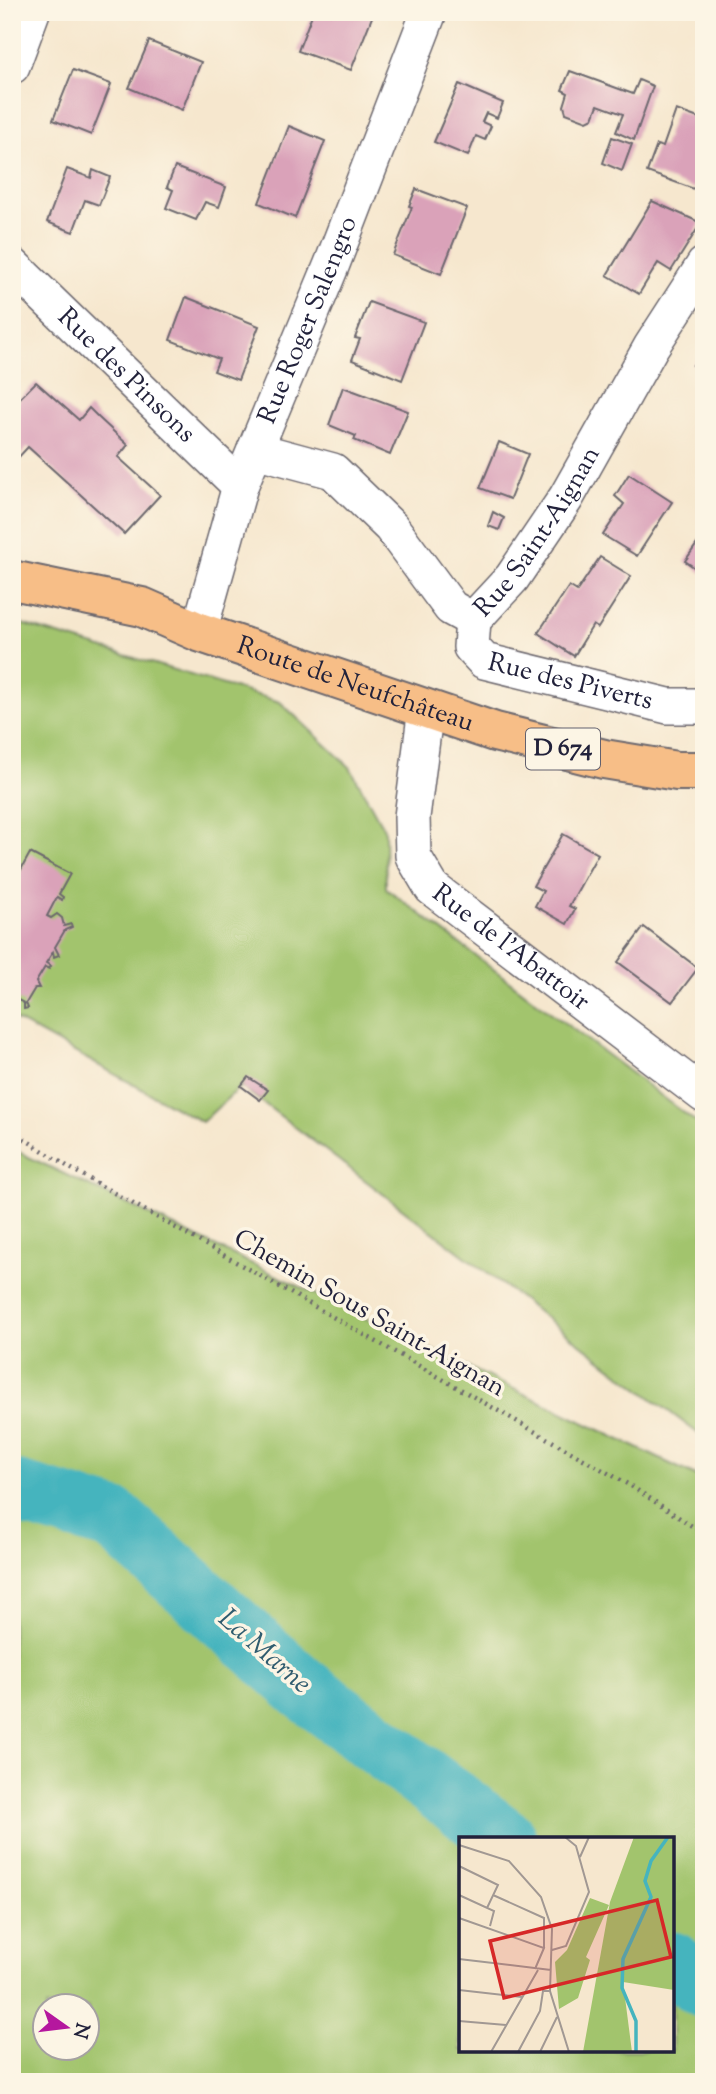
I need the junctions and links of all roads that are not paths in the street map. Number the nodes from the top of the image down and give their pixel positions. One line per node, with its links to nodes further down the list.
1 (32, 12): 3 (street)
2 (429, 12): 6 (street, Rue Roger Salengro)
3 (12, 66)
4 (12, 265): 7 (street, Rue des Pinsons)
5 (704, 265): 9 (street, Rue Saint-Aignan)
6 (255, 450): 7 (street, Rue Roger Salengro); 9 (street, Rue Saint-Aignan)
7 (240, 486): 10 (street, Rue Roger Salengro)
8 (12, 579): 10 (main road, Route de Neufchâteau / D 674)
9 (473, 620): 11 (street, Rue des Piverts)
10 (198, 632): 12 (main road, Route de Neufchâteau / D 674)
11 (704, 706)
12 (426, 708): 13 (main road, Route de Neufchâteau / D 674); 14 (street, Rue de l'Abattoir)
13 (704, 771)
14 (704, 1094)

